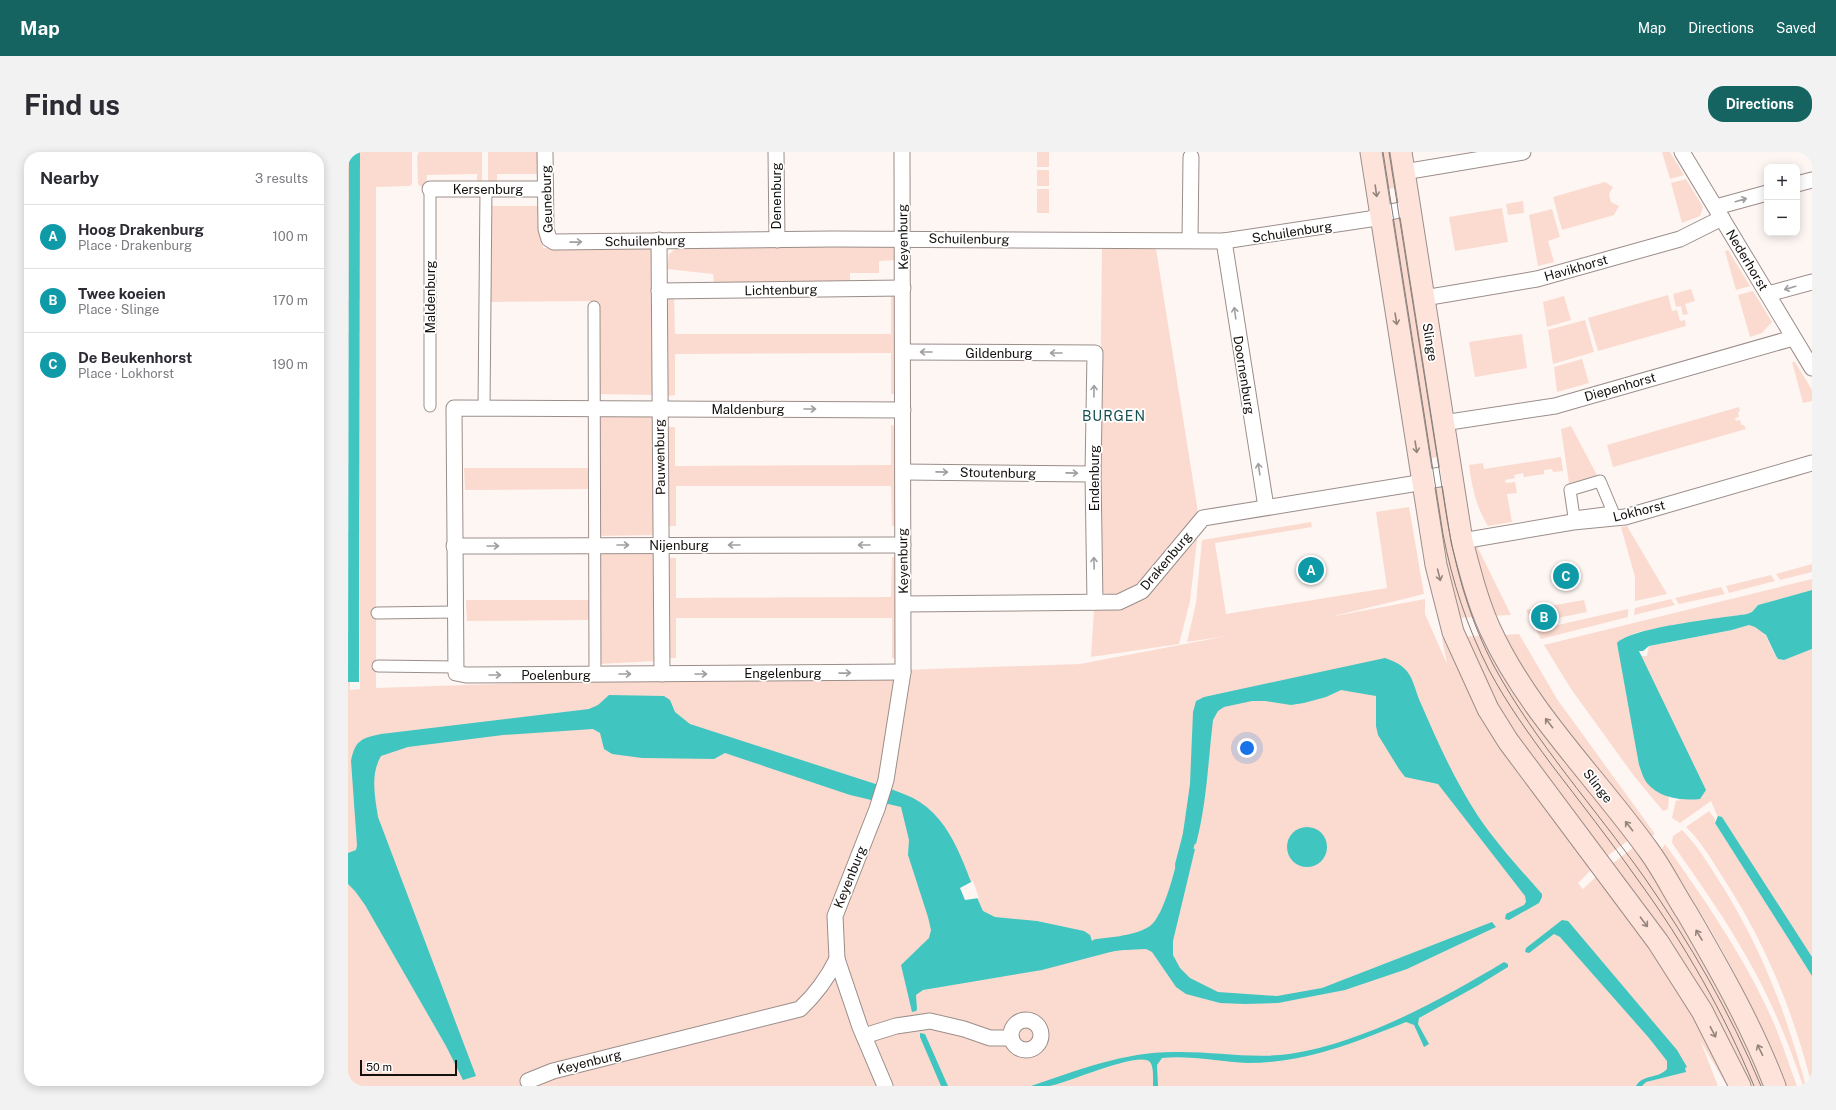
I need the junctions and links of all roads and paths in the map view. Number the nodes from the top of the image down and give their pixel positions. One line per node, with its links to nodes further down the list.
1 (545, 152): 14 (street, Geuneburg)
2 (776, 152): 21 (street, Denenburg)
3 (902, 152): 19 (street, Keyenburg)
4 (1371, 152): 18 (main road, one-way to 18)
5 (1401, 152): 9 (main road, Slinge)
6 (1523, 152): 9 (street)
7 (1682, 152): 17 (street, Nederhorst)
8 (1191, 157): 22 (street)
9 (1404, 172): 16 (main road, Slinge)
10 (1812, 180): 11 (street)
11 (1800, 183)
12 (486, 188): 13 (street, Kersenburg); 14 (street, Kersenburg); 36 (street)
13 (430, 189): 35 (street, Maldenburg)
14 (545, 189): 24 (street, Geuneburg)
15 (1764, 194): 17 (street, Havikhorst, one-way to 15)
16 (1410, 208): 18 (street); 29 (main road, Slinge)
17 (1719, 213): 28 (street, Nederhorst); 29 (street, Havikhorst)
18 (1380, 214): 23 (street, Schuilenburg); 45 (main road, one-way to 45)
19 (902, 239): 21 (street, Schuilenburg); 22 (street, Schuilenburg); 26 (street, Keyenburg)
20 (658, 240): 21 (street, Schuilenburg); 24 (street, Schuilenburg, one-way to 20); 27 (street, Pauwenburg)
21 (777, 240)
22 (1190, 240): 23 (street, Schuilenburg)
23 (1224, 241): 46 (street, Doornenburg, one-way to 23)
24 (554, 242)
25 (1812, 282): 28 (street, one-way to 28)
26 (903, 288): 27 (street, Lichtenburg); 32 (street, Keyenburg)
27 (659, 291): 38 (street, Pauwenburg)
28 (1768, 294): 31 (street, Nederhorst)
29 (1424, 298): 40 (main road, Slinge)
30 (594, 307): 37 (street)
31 (1793, 338): 34 (street, Nederhorst); 40 (street, Diepenhorst)
32 (903, 352): 33 (street, Gildenburg, one-way to 32); 39 (street, Keyenburg)
33 (1095, 353): 43 (street, Endenburg, one-way to 33)
34 (1812, 368)
35 (430, 406)
36 (484, 408): 37 (street, Maldenburg); 51 (street, Maldenburg)
37 (594, 409): 38 (street, Maldenburg); 48 (street)
38 (659, 409): 39 (street, Maldenburg, one-way to 39); 49 (street, Pauwenburg)
39 (903, 410): 42 (street, Keyenburg)
40 (1443, 423): 44 (main road, Slinge)
41 (1812, 463): 47 (street, Lokhorst)
42 (903, 472): 43 (street, Stoutenburg, one-way to 43); 50 (street, Keyenburg)
43 (1093, 474): 52 (street, Endenburg, one-way to 43)
44 (1452, 475): 45 (street); 47 (main road, Slinge)
45 (1422, 480): 46 (street, Drakenburg); 66 (main road, one-way to 66)
46 (1266, 508): 52 (street, Drakenburg)
47 (1462, 541): 67 (main road, Slinge, one-way to 47)
48 (594, 545): 49 (street, Nijenburg, one-way to 49); 51 (street, Nijenburg, one-way to 48); 59 (street)
49 (661, 545): 50 (street, Nijenburg, one-way to 49); 60 (street, Pauwenburg)
50 (903, 545): 53 (street, Keyenburg)
51 (454, 546): 54 (street)
52 (1095, 602): 53 (street, Drakenburg)
53 (904, 604): 58 (street, Keyenburg)
54 (455, 612): 55 (street); 57 (street)
55 (377, 613)
56 (378, 666): 57 (street, Poelenburg)
57 (455, 670): 59 (street, Poelenburg, one-way to 59)
58 (903, 672): 60 (street, Engelenburg, one-way to 58); 61 (street, Keyenburg)
59 (595, 674): 60 (street, Poelenburg, one-way to 60)
60 (662, 674)
61 (837, 960): 62 (street, Keyenburg); 64 (street, Keyenburg)
62 (864, 1036): 63 (street); 65 (street, Keyenburg)
63 (1011, 1038)
64 (528, 1081)
65 (885, 1086)
66 (1740, 1086)
67 (1774, 1086)

